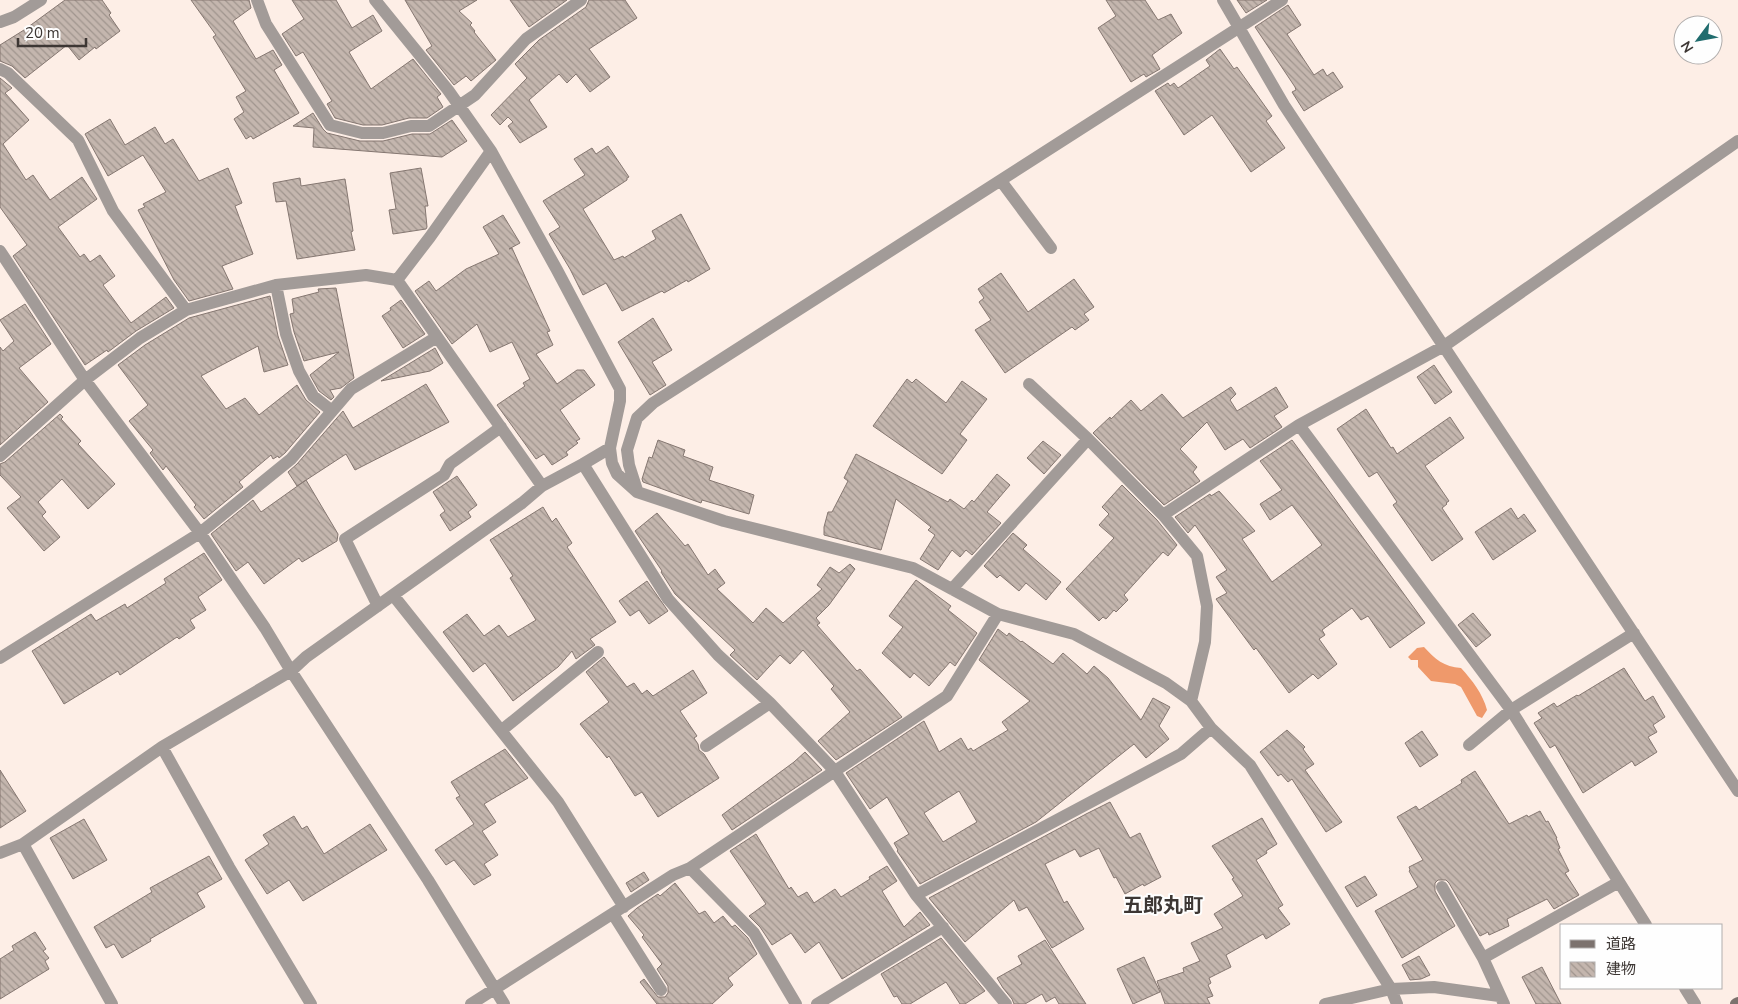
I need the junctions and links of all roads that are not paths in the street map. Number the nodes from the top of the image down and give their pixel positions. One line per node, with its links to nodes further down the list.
1 (41, 0): 7 (street)
2 (257, 0): 10 (street)
3 (374, 0): 10 (street)
4 (581, 0): 10 (street)
5 (1222, 0): 8 (street)
6 (1282, 0): 8 (street)
7 (0, 22)
8 (1240, 28): 13 (street); 20 (street)
9 (0, 69): 18 (street)
10 (460, 107): 12 (street)
11 (1738, 142): 20 (street)
12 (491, 151): 16 (street); 27 (street)
13 (1001, 181): 14 (street); 31 (street)
14 (1051, 248)
15 (0, 251): 21 (street)
16 (396, 280): 17 (street); 19 (street)
17 (276, 285): 18 (street); 23 (street)
18 (186, 310): 21 (street)
19 (437, 337): 23 (street); 25 (street)
20 (1444, 346): 24 (street); 38 (street)
21 (85, 380): 28 (street); 33 (street)
22 (1028, 384): 26 (street)
23 (332, 411): 33 (street)
24 (1299, 425): 32 (street); 44 (street)
25 (501, 427): 30 (street); 36 (street)
26 (1088, 439): 32 (street); 34 (street)
27 (610, 448): 29 (street); 31 (street)
28 (0, 456)
29 (583, 464): 30 (street); 43 (street)
30 (542, 486): 35 (street)
31 (637, 492): 34 (street)
32 (1163, 516): 42 (street)
33 (200, 532): 40 (street); 41 (street)
34 (952, 589): 37 (street)
35 (393, 595): 36 (street); 46 (street)
36 (378, 606): 41 (street)
37 (998, 614): 42 (street); 50 (street)
38 (1634, 633): 44 (street); 51 (street)
39 (598, 652): 46 (street)
40 (0, 658)
41 (291, 671): 49 (street); 62 (street)
42 (1191, 701): 45 (street)
43 (770, 703): 48 (street); 50 (street)
44 (1511, 710): 47 (street); 55 (street)
45 (1211, 728): 57 (street); 63 (street)
46 (502, 730): 58 (street)
47 (1469, 745)
48 (706, 746)
49 (162, 747): 52 (street); 68 (street)
50 (834, 770): 54 (street); 57 (street)
51 (1738, 791)
52 (23, 844): 53 (street); 67 (street)
53 (0, 853)
54 (690, 868): 58 (street); 71 (street)
55 (1619, 882): 59 (street); 61 (street)
56 (1442, 886): 61 (street)
57 (916, 895): 60 (street)
58 (619, 910): 62 (street); 65 (street)
59 (1645, 924)
60 (943, 927): 72 (street); 73 (street)
61 (1484, 958): 66 (street)
62 (496, 989): 69 (street); 70 (street)
63 (1391, 989): 66 (street); 74 (street); 75 (street)
64 (1686, 989): 76 (street)
65 (660, 990)
66 (1502, 1000)
67 (112, 1004)
68 (311, 1004)
69 (471, 1004)
70 (504, 1004)
71 (796, 1004)
72 (817, 1004)
73 (1006, 1004)
74 (1325, 1004)
75 (1397, 1004)
76 (1695, 1004)

